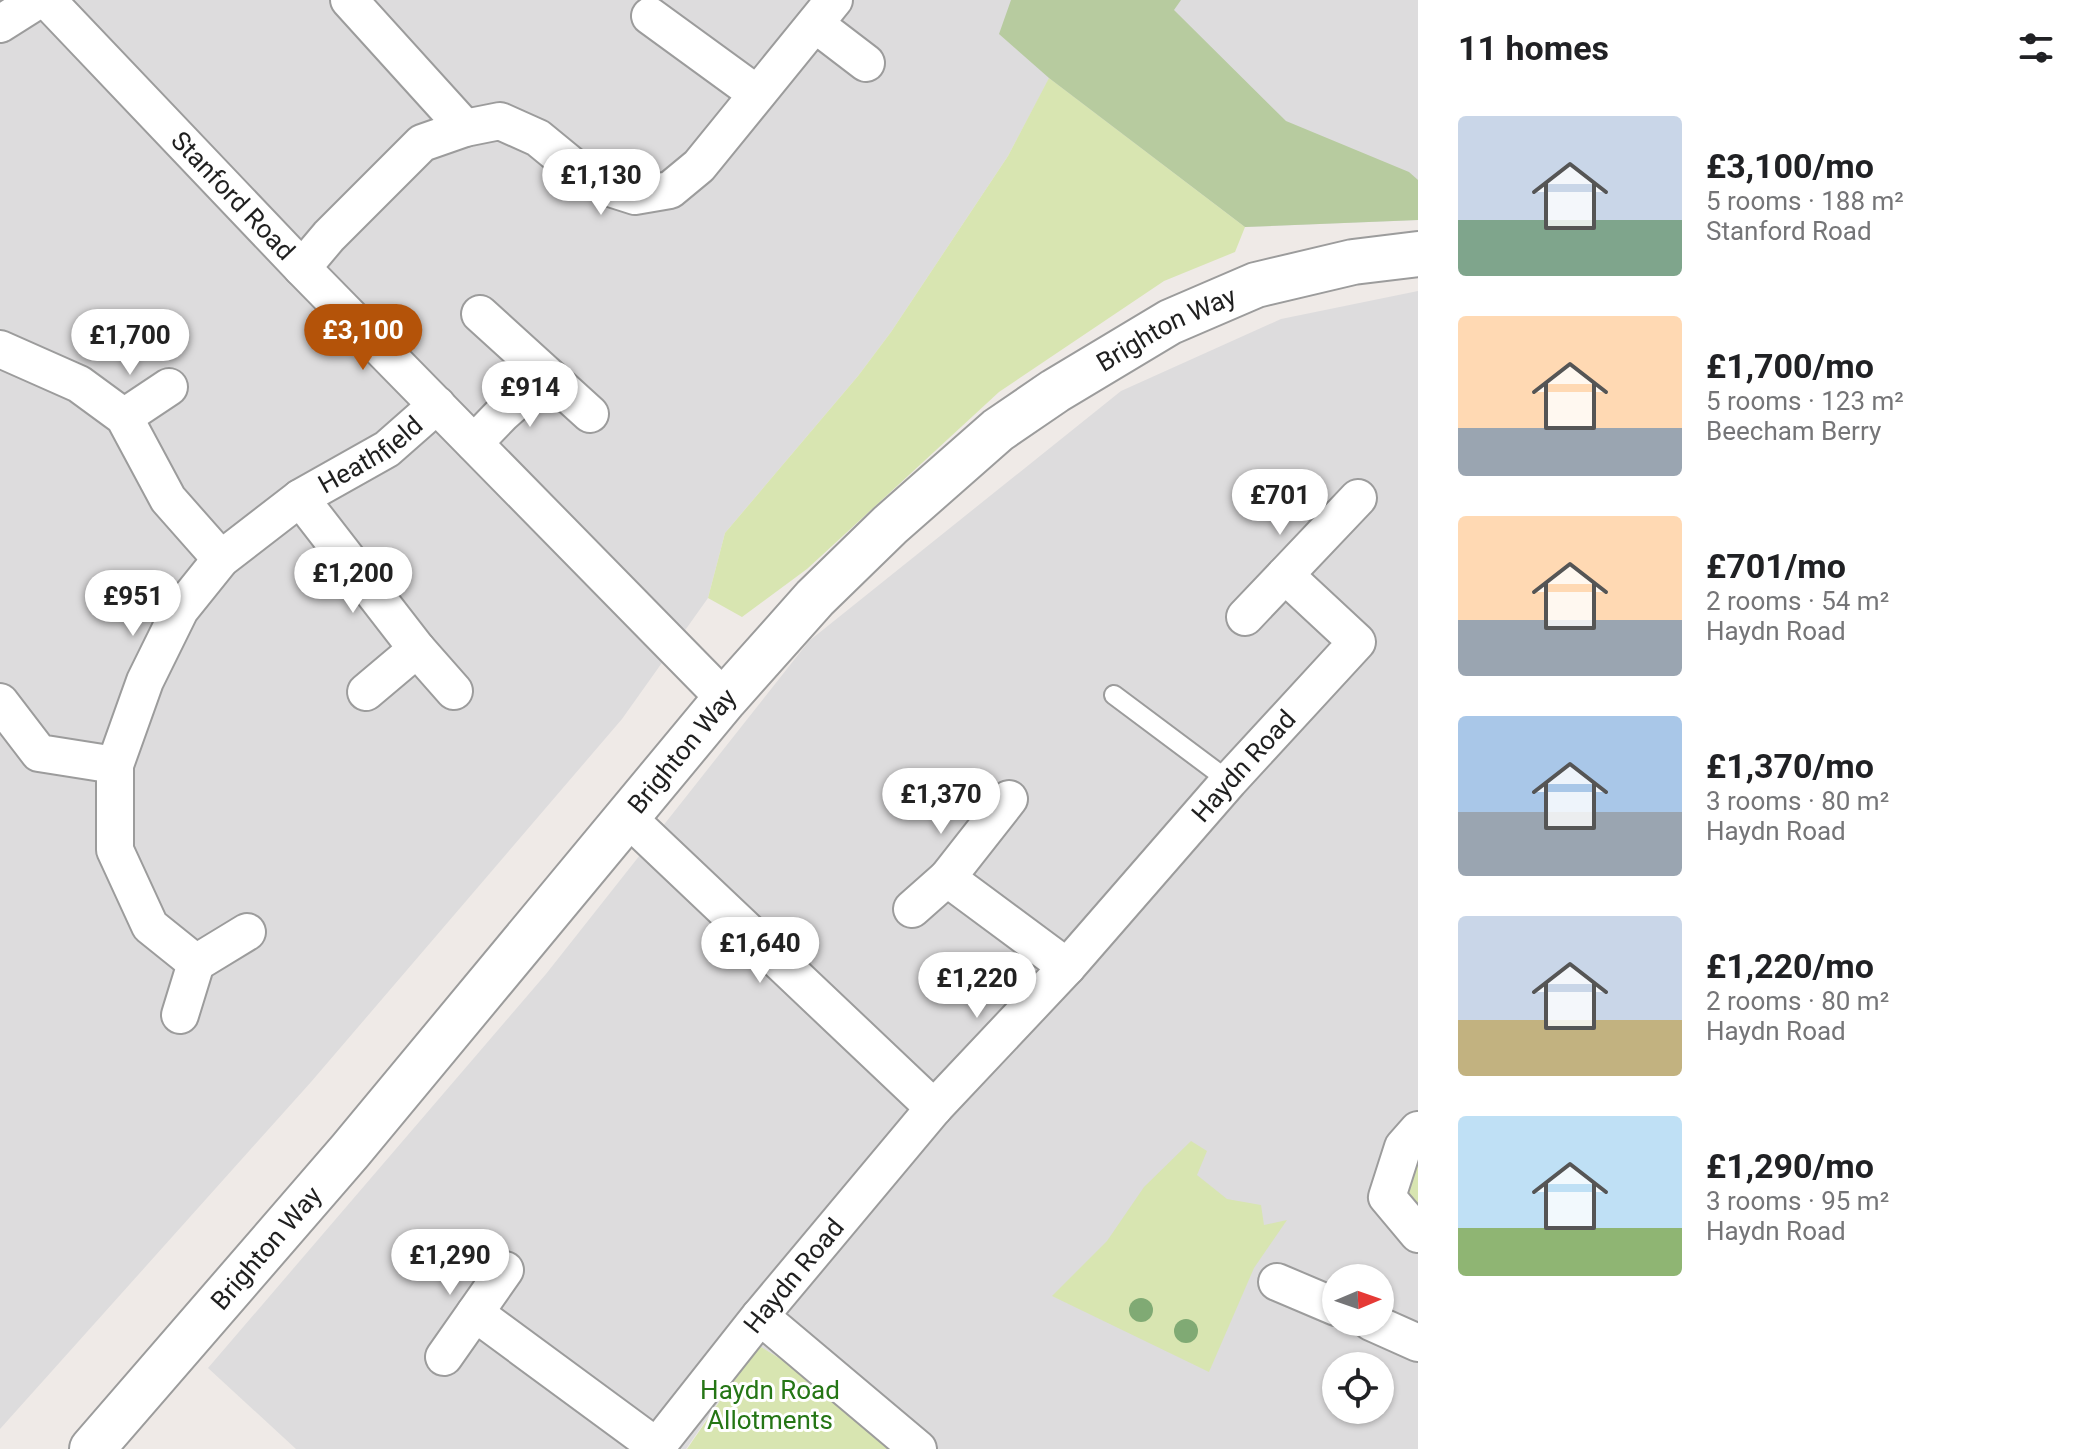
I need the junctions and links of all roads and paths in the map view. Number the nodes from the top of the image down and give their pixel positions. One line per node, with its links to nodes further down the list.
1 (38, 0): 6 (street)
2 (47, 0): 11 (street, Stanford Road)
3 (349, 0): 9 (street)
4 (825, 12): 7 (street); 8 (street)
5 (650, 16): 8 (street)
6 (0, 24)
7 (866, 63)
8 (757, 94): 9 (street)
9 (465, 128): 11 (street)
10 (1418, 254): 29 (street, Brighton Way)
11 (302, 268): 16 (street, Stanford Road)
12 (480, 314): 14 (street)
13 (0, 349): 18 (street)
14 (546, 375): 17 (street); 19 (street)
15 (169, 387): 18 (street)
16 (437, 405): 19 (street, Stanford Road); 20 (street, Heathfield)
17 (590, 414)
18 (124, 417): 22 (street)
19 (474, 443): 29 (street, Stanford Road)
20 (300, 498): 22 (street, Heathfield); 25 (street, Heathfield)
21 (1358, 498): 23 (street)
22 (221, 559): 31 (street, Heathfield)
23 (1285, 575): 24 (street); 32 (street, Haydn Road)
24 (1245, 617)
25 (417, 649): 26 (street, Heathfield); 27 (street)
26 (454, 691)
27 (366, 692)
28 (1114, 695): 32 (lane)
29 (725, 699): 34 (street, Brighton Way)
30 (5, 718): 31 (street)
31 (115, 765): 38 (street, Heathfield)
32 (1229, 781): 39 (street, Haydn Road)
33 (1009, 799): 35 (street)
34 (628, 818): 41 (street); 52 (street, Brighton Way)
35 (947, 878): 36 (street); 39 (street)
36 (912, 909)
37 (247, 932): 38 (street)
38 (196, 963): 40 (street)
39 (1067, 967): 41 (street, Haydn Road)
40 (180, 1015)
41 (934, 1108): 48 (street, Haydn Road)
42 (1418, 1130): 43 (street)
43 (1418, 1234)
44 (505, 1270): 47 (street)
45 (1277, 1282): 46 (street)
46 (1322, 1301)
47 (475, 1313): 51 (street); 53 (street, Haydn Road)
48 (760, 1316): 53 (street, Haydn Road); 54 (street)
49 (1394, 1332): 50 (street)
50 (1418, 1343)
51 (444, 1357)
52 (117, 1429)
53 (656, 1448)
54 (918, 1449)

